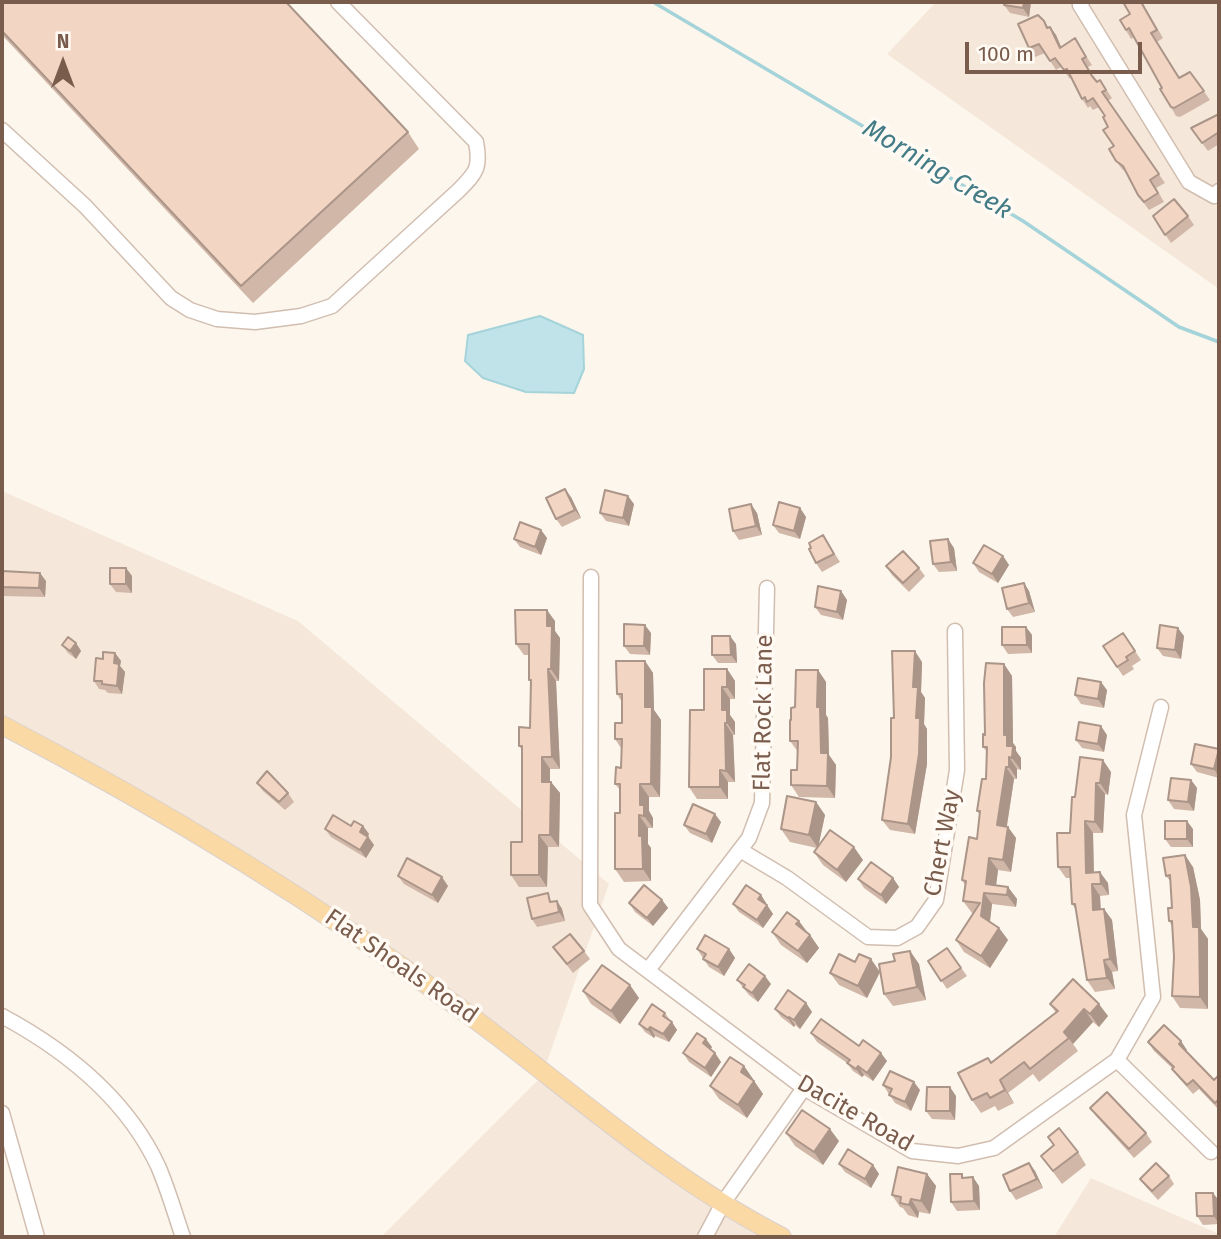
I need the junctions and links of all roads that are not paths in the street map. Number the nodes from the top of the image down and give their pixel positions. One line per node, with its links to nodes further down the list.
1 (338, 2): 3 (street)
2 (1082, 2): 4 (street)
3 (2, 130)
4 (1219, 191)
5 (591, 577): 11 (street, Dacite Road)
6 (767, 588): 10 (street, Flat Rock Lane)
7 (956, 631): 10 (street, Chert Way)
8 (1161, 707): 13 (street, Dacite Road)
9 (2, 725): 17 (main road, Flat Shoals Road)
10 (740, 850): 11 (street, Flat Rock Lane)
11 (648, 970): 14 (street, Dacite Road)
12 (2, 1016): 19 (street)
13 (1117, 1060): 14 (street, Dacite Road); 16 (street)
14 (804, 1088): 17 (street)
15 (2, 1113): 18 (street)
16 (1211, 1152)
17 (723, 1203): 20 (street); 21 (main road, Flat Shoals Road)
18 (37, 1237)
19 (183, 1237)
20 (705, 1237)
21 (782, 1237)

